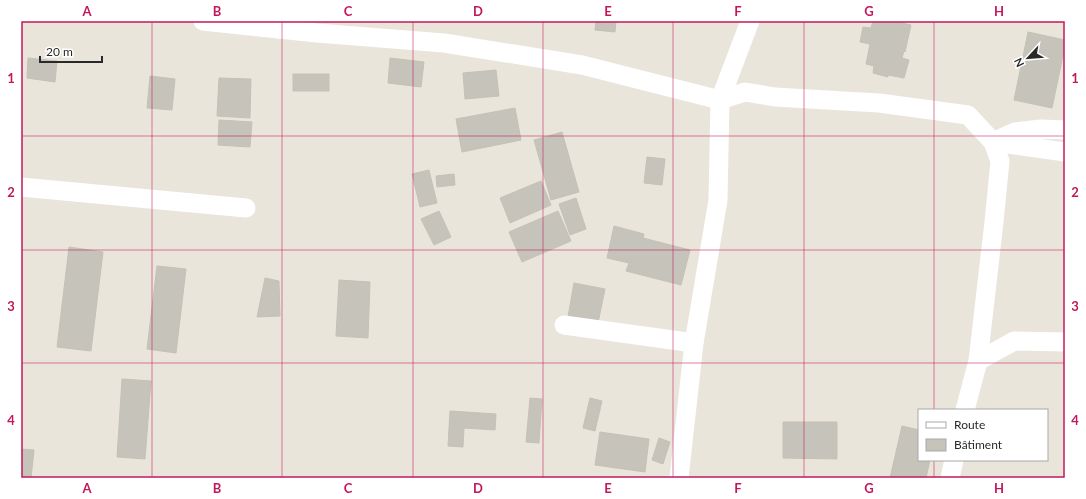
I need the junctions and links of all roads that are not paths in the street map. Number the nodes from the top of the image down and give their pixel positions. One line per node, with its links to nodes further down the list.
1 (203, 21): 3 (street)
2 (750, 21): 3 (street)
3 (720, 100): 5 (street); 11 (street)
4 (1065, 130): 5 (street)
5 (993, 142): 6 (street); 12 (street)
6 (1065, 152)
7 (21, 187): 8 (street)
8 (246, 208)
9 (564, 325): 11 (street)
10 (1065, 342): 12 (street)
11 (694, 343): 15 (street)
12 (978, 361): 13 (street)
13 (965, 409)
14 (954, 461): 16 (street)
15 (679, 478)
16 (950, 478)

